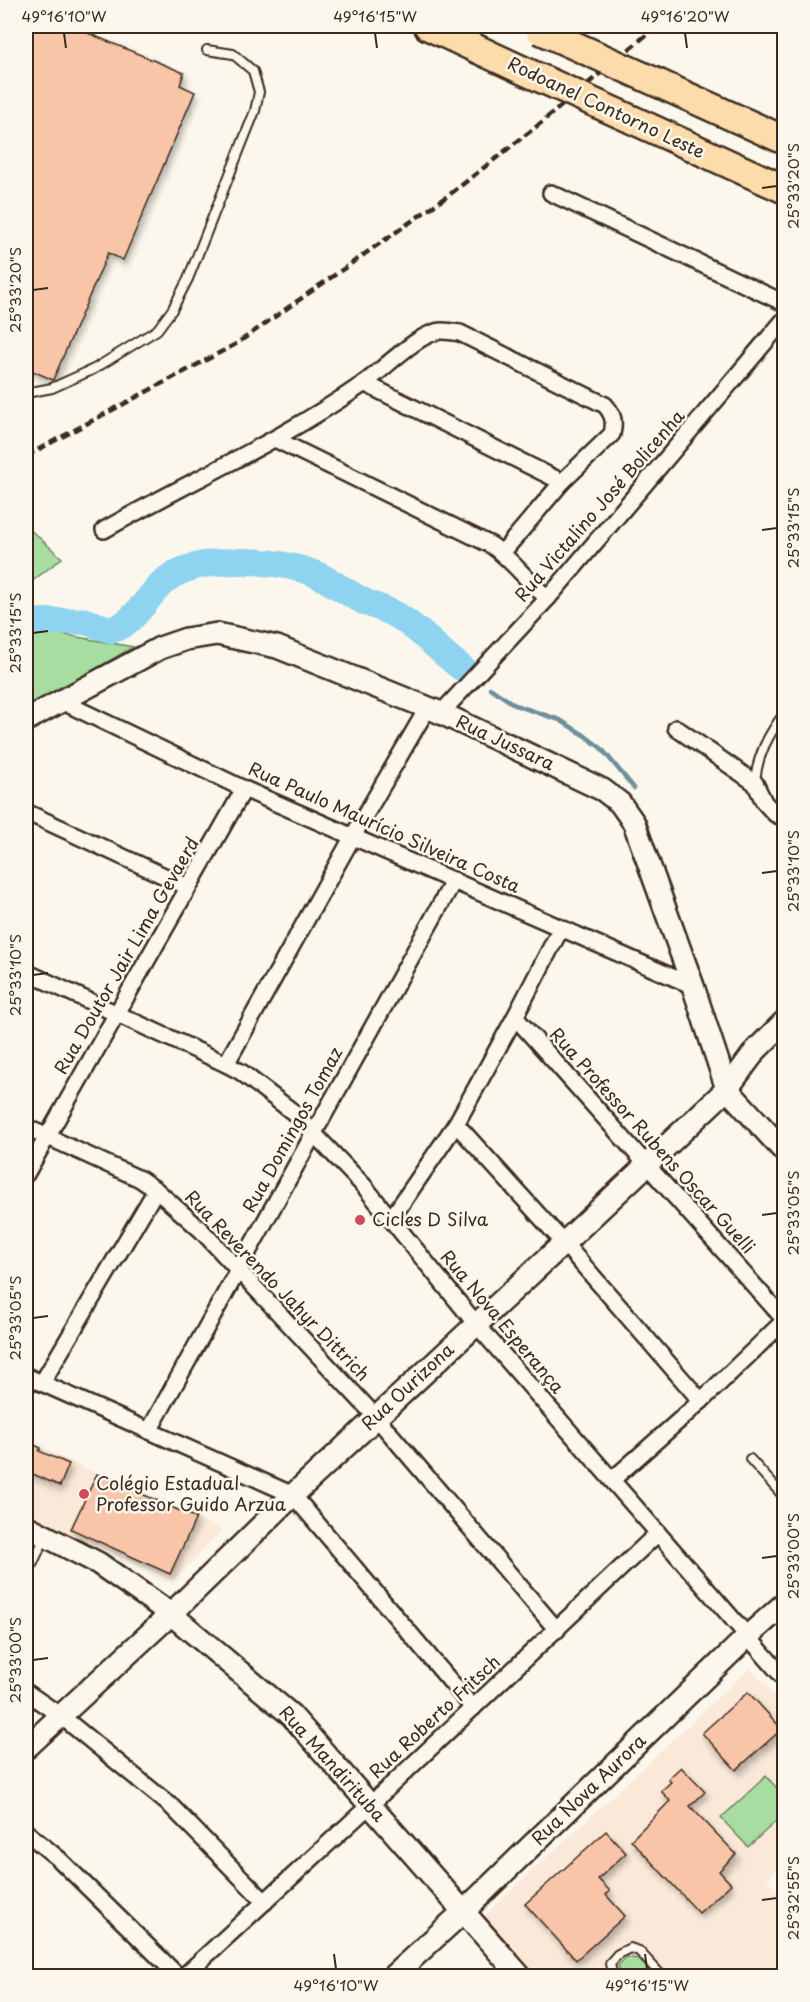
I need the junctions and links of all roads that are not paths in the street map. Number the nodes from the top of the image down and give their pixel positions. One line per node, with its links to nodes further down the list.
1 (428, 26): 5 (highway, Rodoanel Contorno Leste, bridge)
2 (535, 28): 4 (highway, bridge)
3 (207, 50): 10 (lane)
4 (784, 140)
5 (784, 189)
6 (551, 193): 7 (street)
7 (784, 303)
8 (784, 320): 15 (street, Rua Victalino José Bolicenha)
9 (364, 383): 11 (street); 12 (street); 12 (street)
10 (26, 393)
11 (275, 439): 13 (street); 14 (street)
12 (562, 482): 14 (street)
13 (104, 530)
14 (502, 553): 15 (street)
15 (548, 598): 17 (street, Rua Victalino José Bolicenha)
16 (61, 701): 17 (street, Rua Jussara); 19 (street, Rua Jussara); 22 (street, Rua Paulo Maurício Silveira Costa)
17 (434, 710): 25 (street, Rua Victalino José Bolicenha); 30 (street, Rua Jussara)
18 (784, 714): 21 (lane)
19 (26, 720)
20 (676, 728): 21 (street)
21 (755, 783): 24 (street)
22 (244, 789): 25 (street, Rua Paulo Maurício Silveira Costa); 27 (street, Rua Doutor Jair Lima Gevaerd)
23 (26, 812): 27 (street)
24 (780, 816)
25 (353, 836): 26 (street, Rua Paulo Maurício Silveira Costa); 34 (street, Rua Victalino José Bolicenha)
26 (454, 880): 28 (street, Rua Paulo Maurício Silveira Costa); 38 (street, Rua Domingos Tomaz)
27 (188, 887): 31 (street, Rua Doutor Jair Lima Gevaerd)
28 (561, 928): 30 (street, Rua Paulo Maurício Silveira Costa); 32 (street)
29 (26, 972): 31 (street, Rua Nova Esperança)
30 (693, 986): 35 (street, Rua Jussara)
31 (116, 1012): 34 (street, Rua Nova Esperança); 39 (street, Rua Doutor Jair Lima Gevaerd)
32 (515, 1017): 36 (street); 41 (street, Rua Professor Rubens Oscar Guelli)
33 (784, 1022): 35 (street, Rua Ourizona)
34 (226, 1064): 38 (street, Rua Nova Esperança)
35 (727, 1089): 40 (street, Rua Jussara); 41 (street, Rua Ourizona)
36 (456, 1124): 44 (street); 45 (street)
37 (26, 1126): 39 (street, Rua Reverendo Jahyr Dittrich)
38 (314, 1134): 44 (street, Rua Nova Esperança); 46 (street, Rua Domingos Tomaz)
39 (47, 1136): 42 (street, Rua Doutor Jair Lima Gevaerd); 43 (street, Rua Reverendo Jahyr Dittrich)
40 (784, 1151)
41 (646, 1164): 45 (street, Rua Ourizona); 47 (street, Rua Professor Rubens Oscar Guelli)
42 (26, 1174)
43 (156, 1190): 46 (street, Rua Reverendo Jahyr Dittrich); 50 (street)
44 (391, 1219): 48 (street, Rua Nova Esperança)
45 (564, 1243): 48 (street, Rua Ourizona); 51 (street)
46 (237, 1270): 52 (street, Rua Reverendo Jahyr Dittrich); 53 (street, Rua Domingos Tomaz)
47 (784, 1320): 51 (street)
48 (476, 1324): 52 (street, Rua Ourizona); 55 (street, Rua Nova Esperança)
49 (26, 1376): 50 (street)
50 (42, 1383): 53 (street)
51 (700, 1401): 55 (street)
52 (376, 1417): 56 (street, Rua Ourizona); 64 (street, Rua Reverendo Jahyr Dittrich)
53 (149, 1431): 56 (street)
54 (750, 1459): 57 (lane)
55 (612, 1480): 59 (street, Rua Nova Esperança)
56 (293, 1495): 63 (street, Rua Ourizona); 68 (street)
57 (784, 1497)
58 (26, 1526): 60 (street, Rua Mandirituba)
59 (658, 1533): 64 (street, Rua Roberto Fritsch); 65 (street, Rua Nova Esperança)
60 (46, 1536): 61 (lane); 63 (street, Rua Mandirituba)
61 (26, 1578)
62 (784, 1604): 65 (street, Rua Nova Aurora)
63 (171, 1614): 69 (street, Rua Ourizona); 71 (street, Rua Mandirituba)
64 (557, 1630): 68 (street, Rua Roberto Fritsch)
65 (748, 1636): 66 (street, Rua Nova Esperança); 74 (street, Rua Nova Aurora)
66 (784, 1678)
67 (26, 1692): 69 (street)
68 (473, 1708): 71 (street, Rua Roberto Fritsch)
69 (61, 1716): 70 (street, Rua Ourizona); 73 (street)
70 (26, 1748)
71 (370, 1805): 73 (street, Rua Roberto Fritsch); 74 (street, Rua Mandirituba)
72 (26, 1832): 75 (street)
73 (265, 1902): 76 (street, Rua Roberto Fritsch)
74 (463, 1912): 77 (street, Rua Nova Aurora); 78 (street, Rua Mandirituba)
75 (178, 1977)
76 (184, 1977)
77 (393, 1977)
78 (519, 1977)
79 (615, 1977): 80 (lane)
80 (662, 1977)

